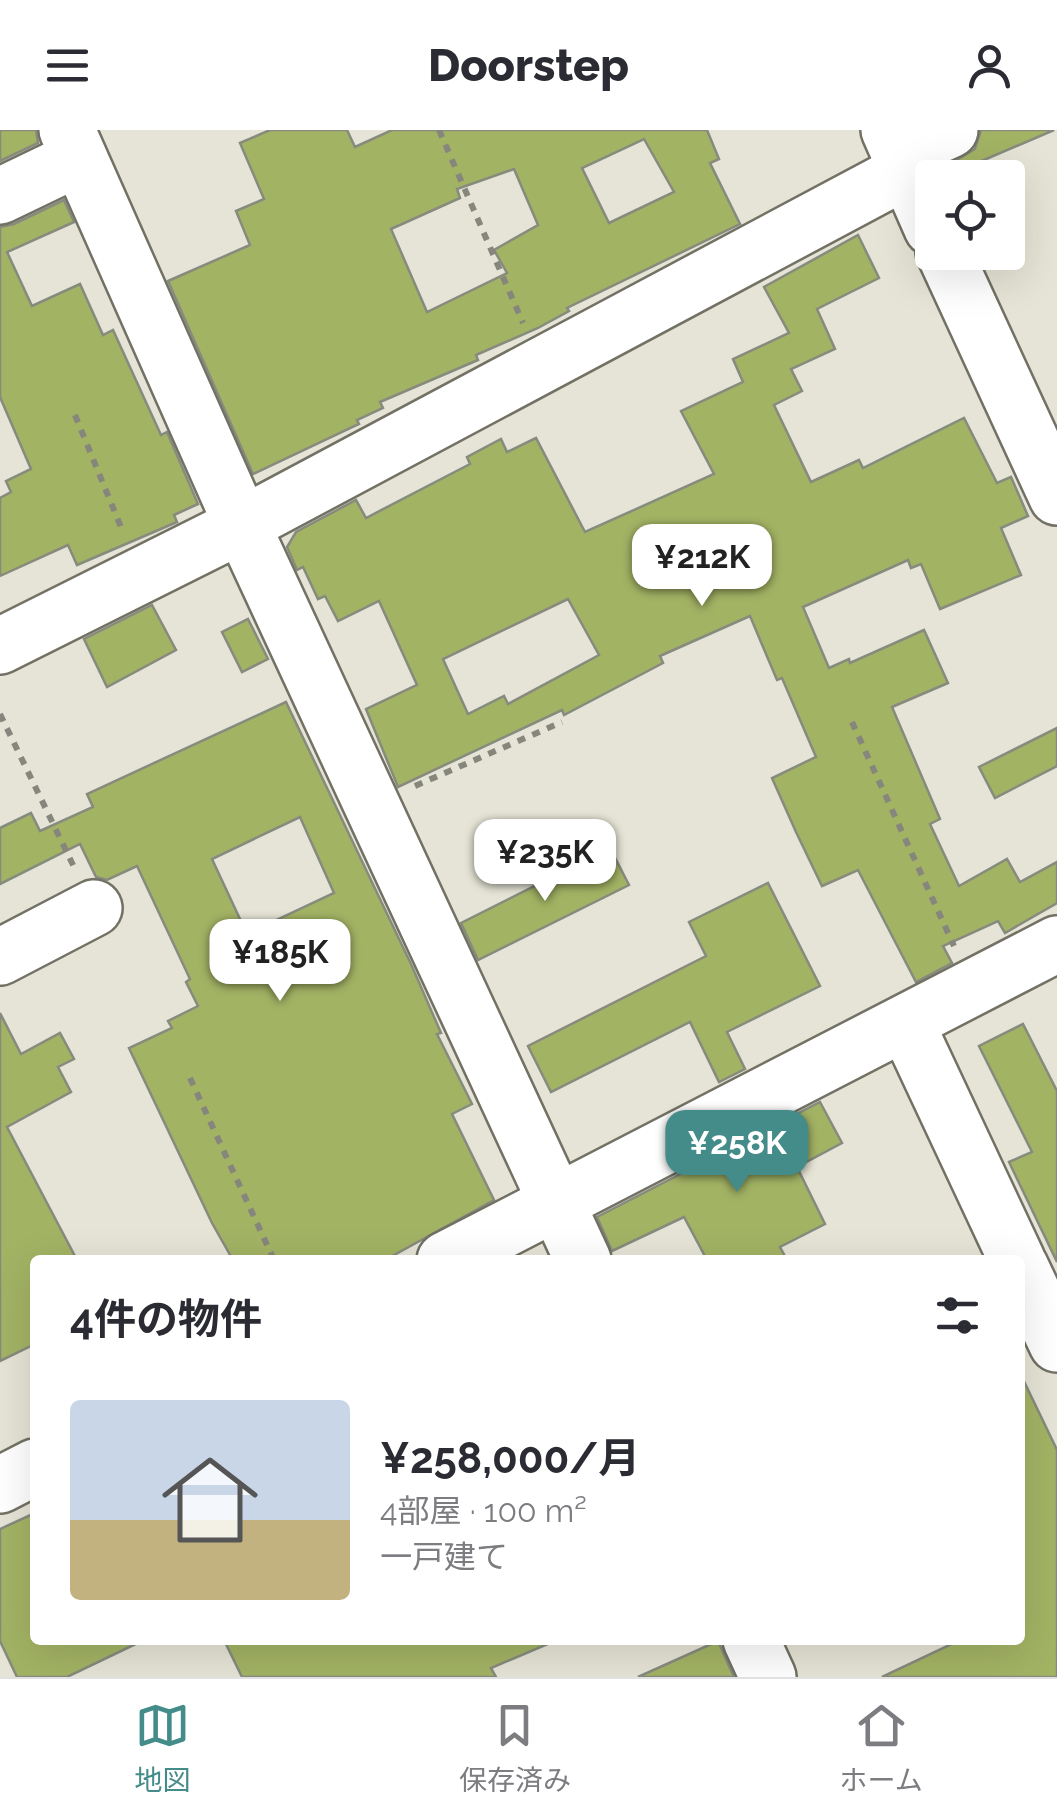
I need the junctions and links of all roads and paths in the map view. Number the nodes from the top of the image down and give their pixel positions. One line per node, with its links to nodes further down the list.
1 (438, 130): 8 (path)
2 (950, 130): 4 (street)
3 (73, 144): 6 (street); 11 (street)
4 (898, 152): 5 (street); 8 (street)
5 (915, 190)
6 (0, 196)
7 (952, 270): 10 (street)
8 (542, 365): 11 (street)
9 (75, 415): 12 (path)
10 (1057, 497)
11 (242, 525): 12 (street); 17 (street)
12 (141, 575): 13 (street)
13 (0, 646)
14 (0, 714): 18 (path)
15 (562, 722): 17 (path)
16 (852, 722): 21 (path)
17 (372, 804): 24 (street)
18 (94, 908): 20 (street)
19 (1057, 944): 21 (street)
20 (0, 957)
21 (973, 988): 22 (street)
22 (906, 1023): 24 (street); 28 (street)
23 (190, 1078): 25 (path)
24 (558, 1203): 26 (street); 27 (street)
25 (272, 1255)
26 (455, 1255)
27 (581, 1255)
28 (1015, 1255)
29 (1025, 1276): 30 (street)
30 (1057, 1344)
31 (30, 1470): 32 (street)
32 (0, 1485)
33 (753, 1645): 34 (street)
34 (768, 1677)

